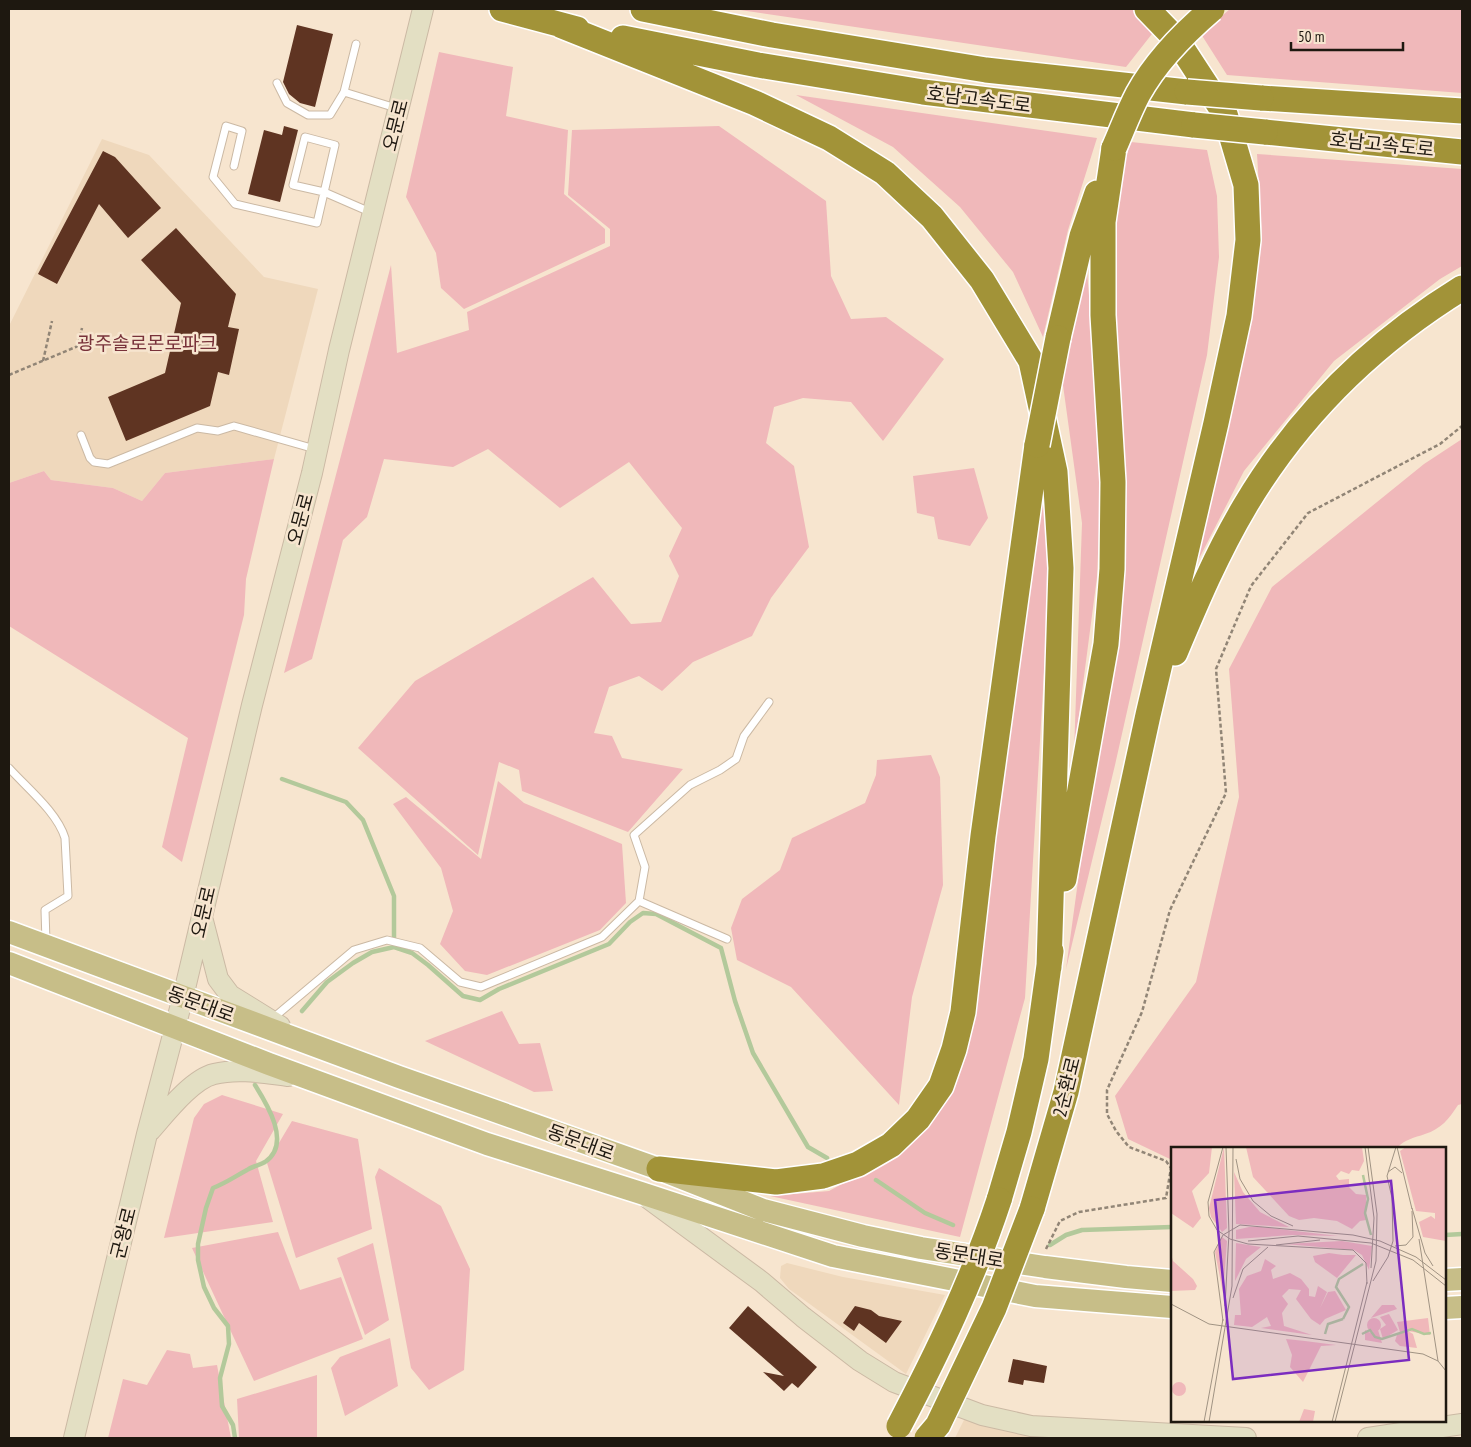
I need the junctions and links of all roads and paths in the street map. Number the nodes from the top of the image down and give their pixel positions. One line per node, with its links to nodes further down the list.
1 (423, 9): 10 (main road, 오문로)
2 (502, 9): 6 (highway, 호남고속도로)
3 (642, 9): 11 (highway, 호남고속도로, bridge)
4 (1147, 9): 26 (highway)
5 (1212, 9): 12 (highway, bridge)
6 (562, 26): 13 (highway, 호남고속도로, bridge); 34 (highway)
7 (356, 44): 9 (lane)
8 (277, 83): 9 (lane)
9 (344, 92): 10 (lane)
10 (399, 108): 16 (main road, 오문로)
11 (1462, 111)
12 (1114, 148): 34 (highway); 42 (highway, bridge)
13 (1462, 152)
14 (234, 166): 15 (lane)
15 (324, 192): 15 (lane); 16 (lane)
16 (373, 213): 24 (main road, 오문로)
17 (1462, 288): 26 (highway)
18 (52, 321): 20 (path)
19 (82, 328): 20 (path)
20 (43, 361): 21 (path)
21 (9, 375)
22 (1462, 426): 41 (path)
23 (81, 435): 24 (lane)
24 (317, 450): 29 (main road, 오문로)
25 (769, 702): 28 (lane)
26 (1148, 715): 54 (highway, 2순환로, bridge)
27 (9, 768): 32 (lane)
28 (639, 901): 31 (lane); 36 (lane)
29 (202, 917): 35 (main road, 오문로); 36 (main road)
30 (9, 932): 32 (main road, 동문대로)
31 (727, 939)
32 (46, 946): 35 (main road, 동문대로)
33 (9, 963): 37 (main road, 동문대로)
34 (1049, 967): 53 (highway, 2순환로, bridge)
35 (183, 997): 37 (main road, 오문로); 38 (main road, 동문대로)
36 (270, 1020): 38 (main road)
37 (175, 1028): 39 (main road, 동문대로); 40 (main road, 군왕로)
38 (305, 1042): 42 (main road, 동문대로)
39 (308, 1078): 40 (main road); 44 (main road, 동문대로)
40 (147, 1134): 55 (main road, 군왕로)
41 (1171, 1167)
42 (659, 1169): 45 (main road, 동문대로)
43 (1171, 1173): 45 (path)
44 (641, 1193): 49 (main road, 동문대로); 56 (main road, 동문대로)
45 (1038, 1266): 48 (main road, 동문대로)
46 (1462, 1279): 47 (main road)
47 (1446, 1280)
48 (1171, 1281)
49 (1171, 1307)
50 (1462, 1307): 51 (main road)
51 (1446, 1308)
52 (1462, 1424): 57 (main road)
53 (895, 1432)
54 (935, 1434)
55 (74, 1438)
56 (1246, 1438)
57 (1368, 1438)

